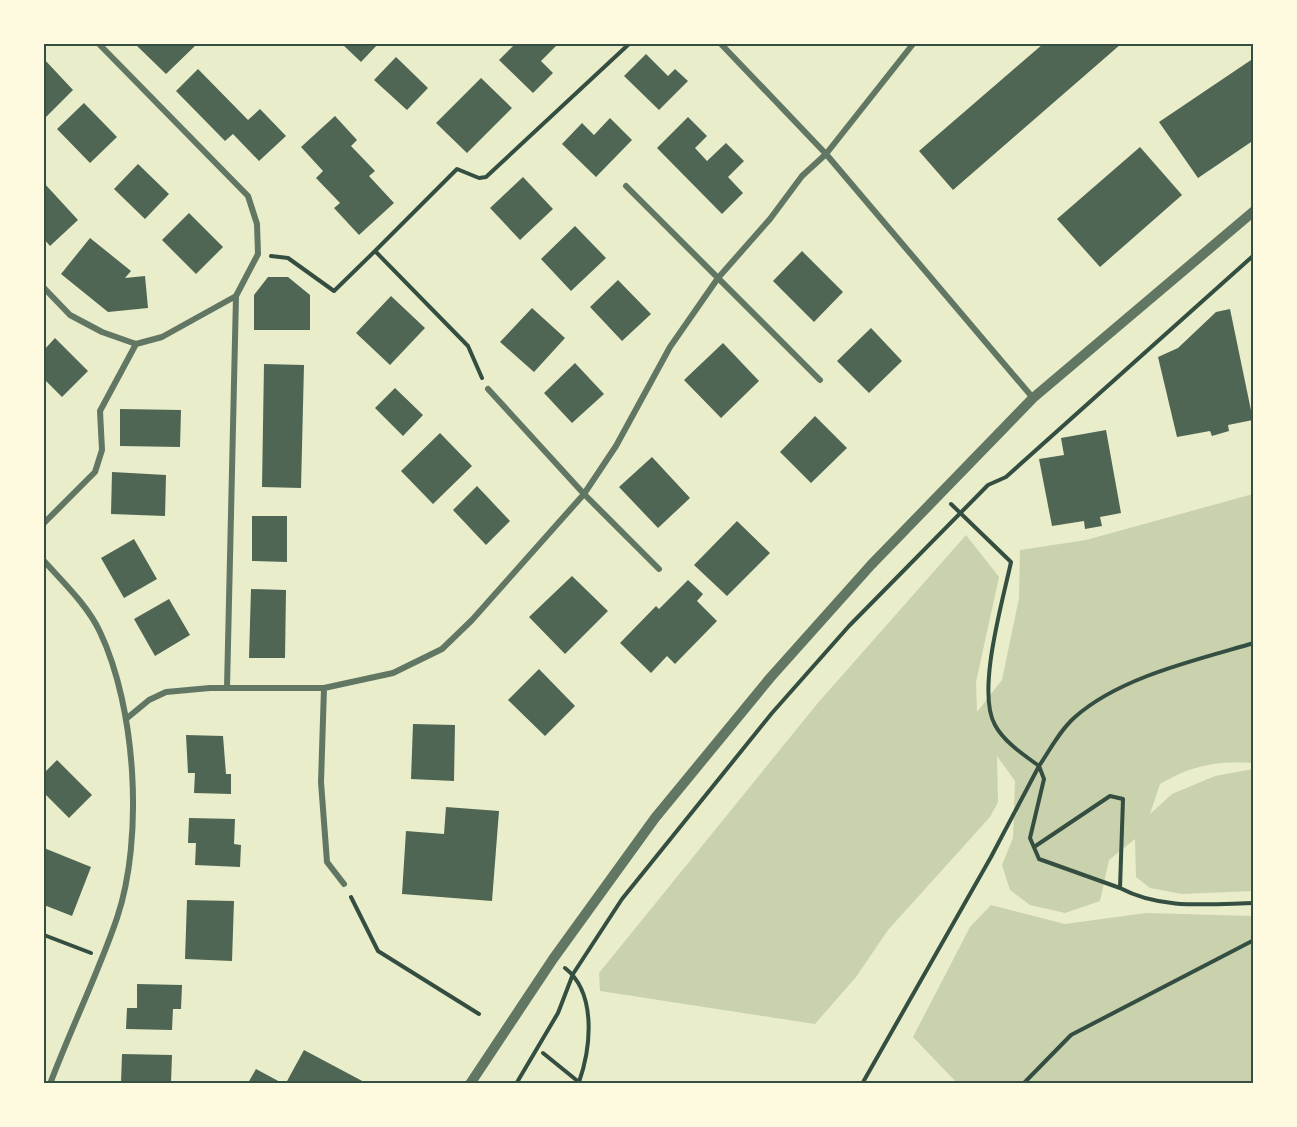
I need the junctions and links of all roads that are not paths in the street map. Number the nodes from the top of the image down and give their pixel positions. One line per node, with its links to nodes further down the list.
1 (99, 44): 9 (street)
2 (721, 44): 4 (street)
3 (913, 44): 4 (street)
4 (826, 154): 7 (street); 13 (street)
5 (626, 186): 7 (street)
6 (1254, 211): 13 (street)
7 (718, 278): 11 (street); 14 (street)
8 (44, 288): 10 (street)
9 (236, 296): 10 (street); 18 (street)
10 (136, 344): 15 (street)
11 (820, 380)
12 (488, 389): 14 (street)
13 (1033, 398): 23 (street)
14 (584, 494): 17 (street); 19 (street)
15 (44, 523)
16 (44, 561): 20 (street)
17 (659, 569)
18 (227, 688): 19 (street); 20 (street)
19 (324, 688): 21 (street)
20 (126, 719): 22 (street)
21 (344, 884)
22 (50, 1083)
23 (470, 1083)

